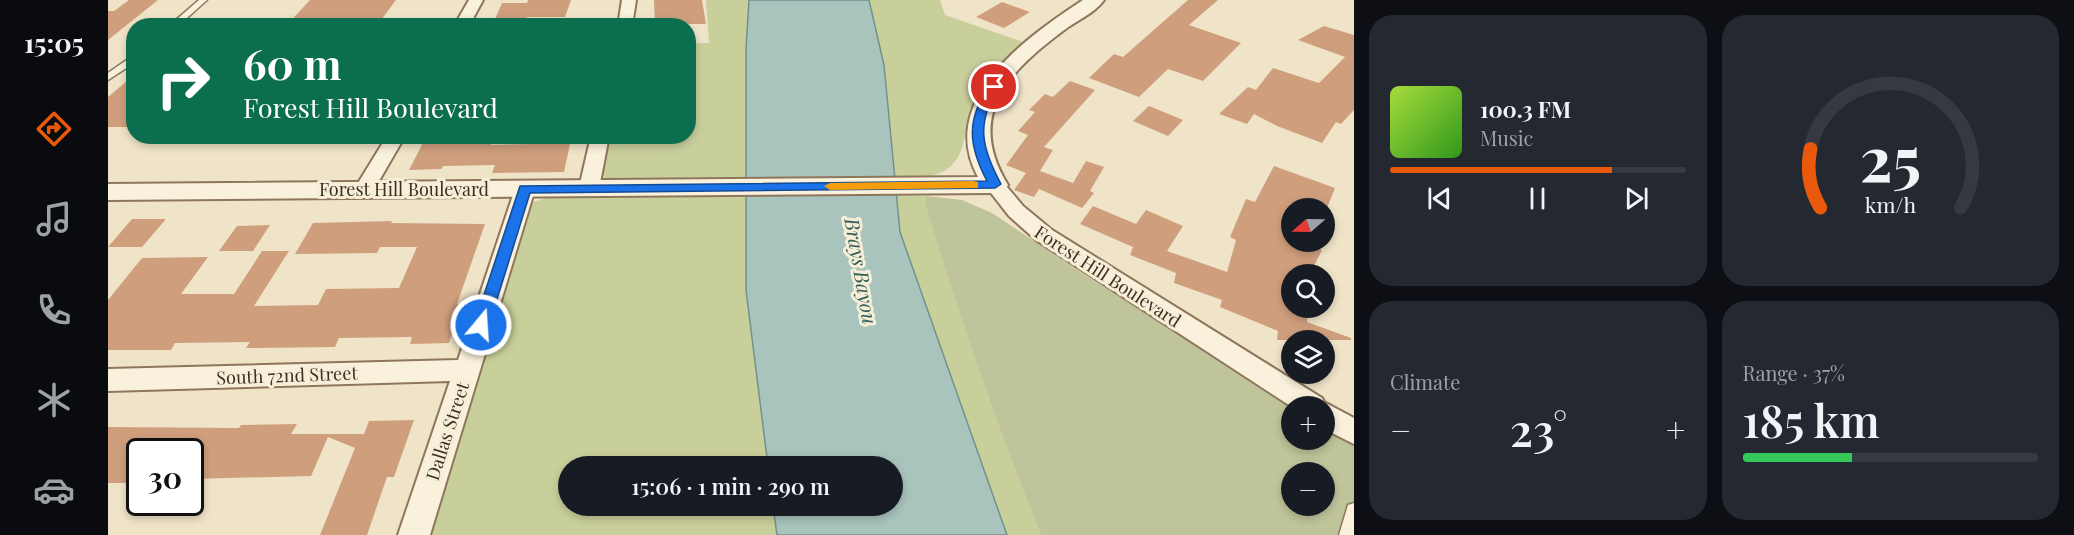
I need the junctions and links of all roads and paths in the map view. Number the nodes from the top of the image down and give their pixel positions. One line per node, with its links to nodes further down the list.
1 (203, 0): 5 (lane)
2 (476, 0): 6 (street)
3 (629, 0): 7 (street)
4 (1095, 0): 12 (street)
5 (182, 18)
6 (466, 18)
7 (626, 18)
8 (126, 64): 9 (lane)
9 (108, 77)
10 (391, 144): 13 (street)
11 (598, 144): 14 (street)
12 (995, 184): 14 (street, Forest Hill Boulevard); 19 (street, Forest Hill Boulevard)
13 (365, 188): 15 (street, Forest Hill Boulevard); 16 (street, Forest Hill Boulevard)
14 (589, 188): 15 (street, Forest Hill Boulevard)
15 (525, 189): 17 (street, Dallas Street)
16 (108, 192)
17 (467, 370): 18 (street, South 72nd Street); 23 (street, Dallas Street)
18 (108, 380)
19 (1296, 396)
20 (1335, 421): 21 (street)
21 (1354, 432)
22 (1354, 511): 24 (lane)
23 (414, 535)
24 (1347, 535)

